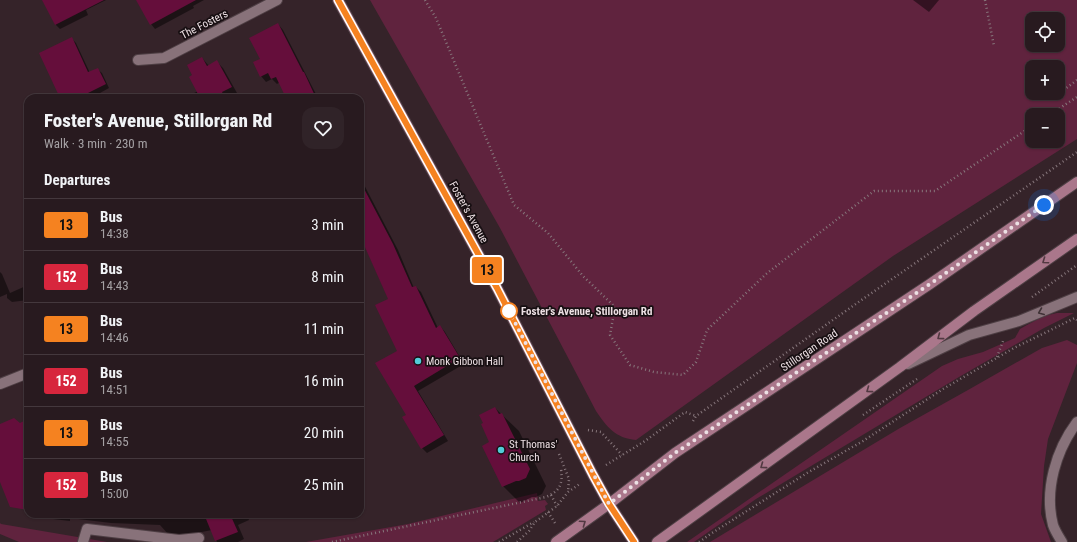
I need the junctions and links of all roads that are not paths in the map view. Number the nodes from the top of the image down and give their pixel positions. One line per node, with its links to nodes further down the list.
1 (277, 0): 3 (street, The Fosters)
2 (338, 0): 11 (main road, Foster's Avenue)
3 (138, 60)
4 (1077, 182): 11 (main road, Stillorgan Road)
5 (1077, 239): 7 (main road, one-way to 7)
6 (1077, 297): 7 (street, one-way to 7)
7 (900, 367): 16 (main road, one-way to 16)
8 (24, 375): 9 (street)
9 (0, 384)
10 (1077, 422): 17 (street)
11 (609, 504): 14 (main road, Stillorgan Road, one-way to 11); 15 (main road, Foster's Avenue)
12 (199, 538): 13 (street)
13 (83, 542)
14 (556, 542)
15 (634, 542)
16 (657, 542)
17 (1062, 542)

